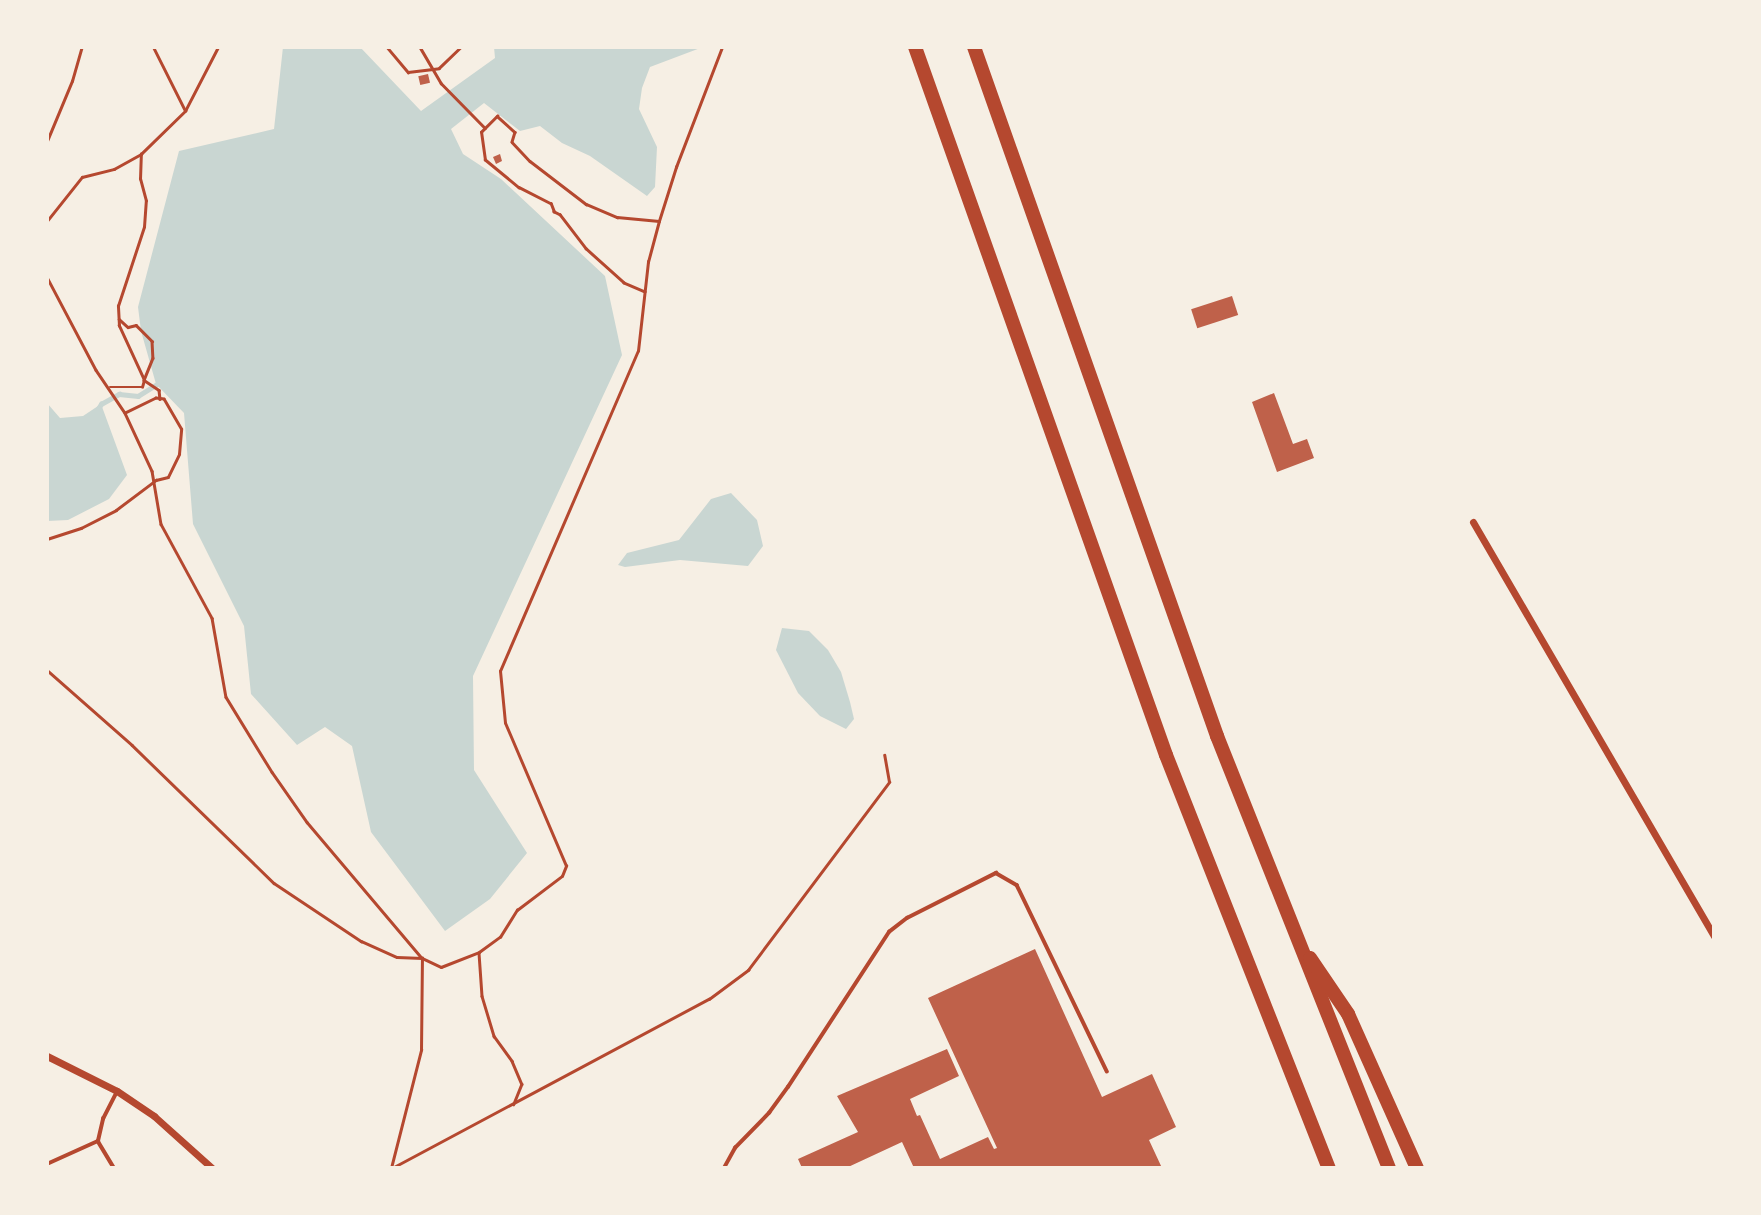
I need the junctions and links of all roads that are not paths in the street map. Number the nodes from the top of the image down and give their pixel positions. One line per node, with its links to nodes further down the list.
1 (915, 47): 14 (highway)
2 (974, 47): 4 (highway)
3 (1473, 522): 5 (street)
4 (1294, 934): 15 (highway); 16 (highway)
5 (1714, 936)
6 (47, 1056): 8 (street)
7 (1107, 1071): 13 (lane)
8 (117, 1091): 9 (lane); 12 (street)
9 (98, 1141): 10 (lane); 11 (lane)
10 (47, 1164)
11 (114, 1168)
12 (212, 1168)
13 (724, 1168)
14 (1329, 1168)
15 (1389, 1168)
16 (1417, 1168)

